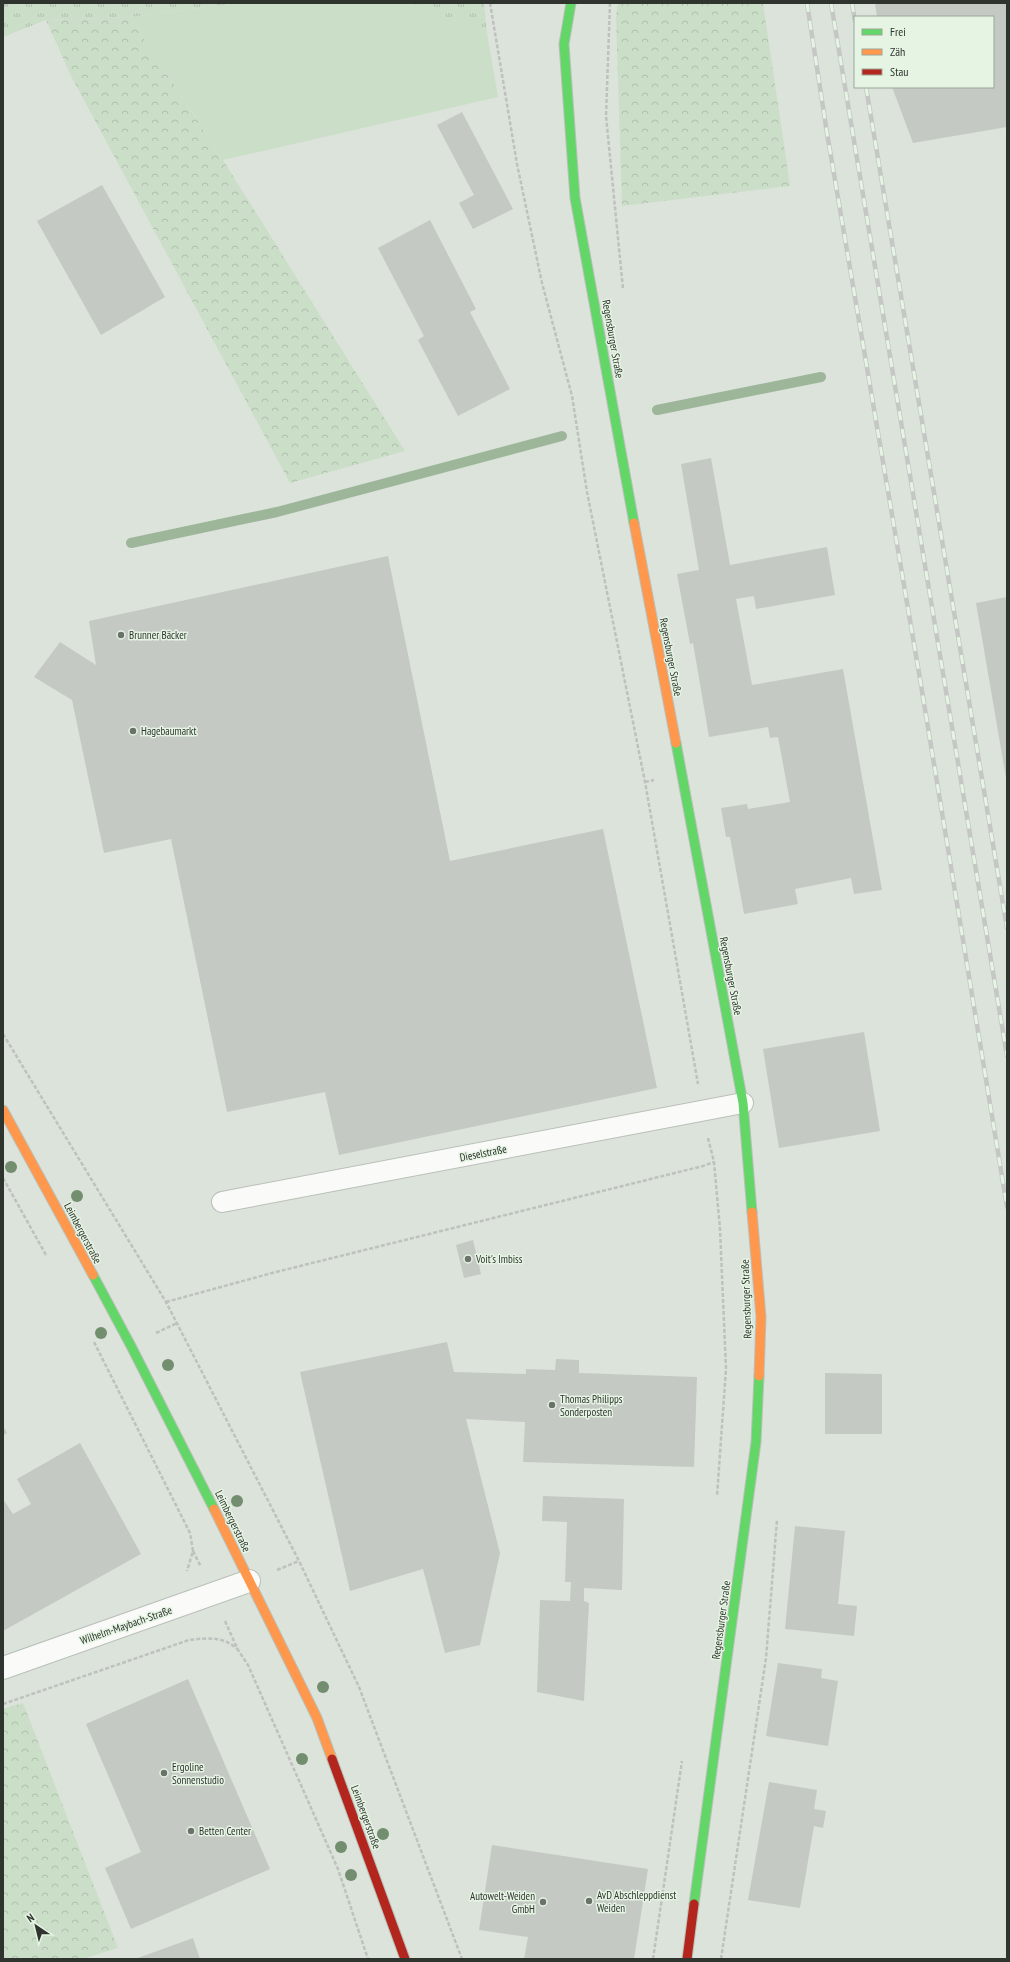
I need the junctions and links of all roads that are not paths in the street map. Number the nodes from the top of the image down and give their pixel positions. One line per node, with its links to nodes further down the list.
1 (571, 3): 2 (main road, Regensburger Straße)
2 (743, 1103): 4 (lane, Dieselstraße); 8 (main road, Regensburger Straße)
3 (3, 1110): 5 (main road, Leimbergerstraße)
4 (222, 1202)
5 (249, 1581): 6 (street, Wilhelm-Maybach-Straße); 7 (main road, Leimbergerstraße)
6 (3, 1668)
7 (405, 1959)
8 (687, 1959)

